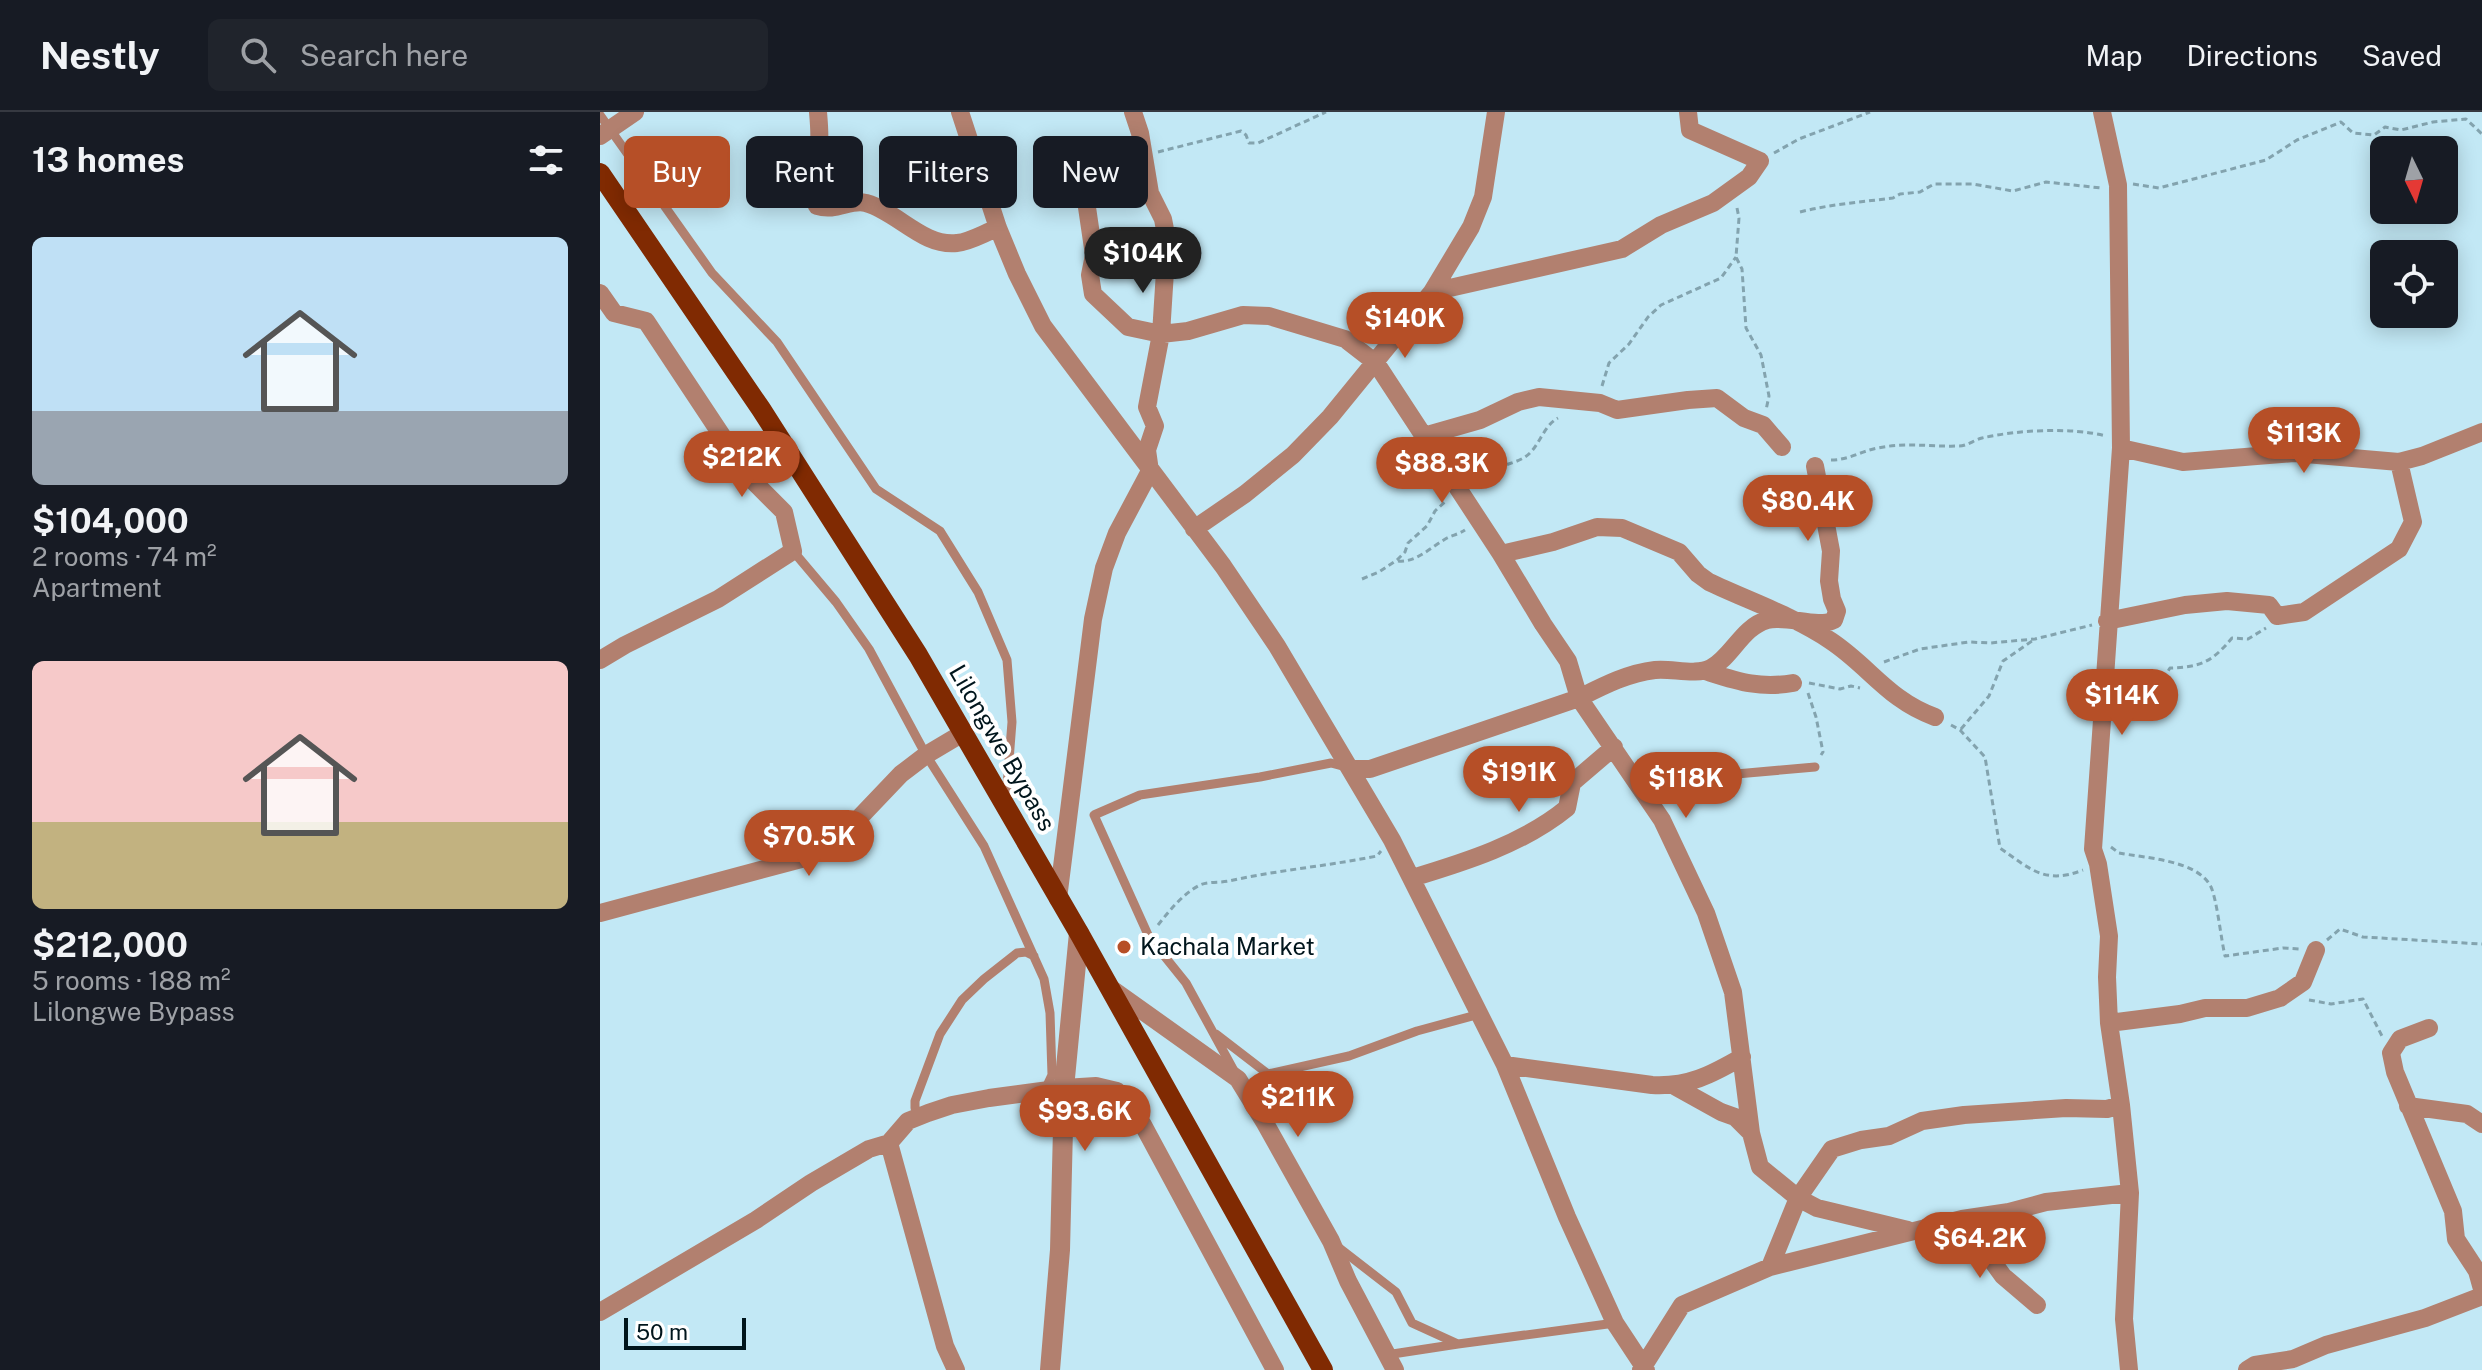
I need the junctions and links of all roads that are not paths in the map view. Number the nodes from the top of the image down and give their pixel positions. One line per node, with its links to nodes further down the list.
1 (635, 112): 8 (street)
2 (818, 112): 11 (street)
3 (960, 112): 11 (street)
4 (1133, 112): 15 (street)
5 (1496, 112): 12 (street)
6 (1688, 112): 12 (street)
7 (2102, 112): 19 (street)
8 (603, 126): 40 (lane)
9 (600, 173): 34 (main road, Lilongwe Bypass)
10 (1087, 208): 15 (street)
11 (998, 228): 23 (street)
12 (1432, 292): 16 (street)
13 (600, 293): 14 (street)
14 (607, 312): 25 (street)
15 (1161, 334): 16 (street); 23 (street)
16 (1376, 363): 18 (street); 24 (street)
17 (2482, 432): 21 (street)
18 (1424, 436): 20 (street); 26 (street)
19 (2121, 444): 21 (street); 28 (street)
20 (1782, 447)
21 (2399, 462): 28 (street)
22 (1815, 466): 27 (street)
23 (1150, 471): 24 (street); 42 (street)
24 (1194, 529): 38 (street)
25 (793, 551): 29 (street); 36 (lane)
26 (1501, 554): 27 (street); 32 (street)
27 (1792, 619): 30 (street); 33 (street)
28 (2107, 621): 49 (street)
29 (600, 660)
30 (1705, 671): 31 (street); 32 (street)
31 (1793, 683)
32 (1579, 698): 35 (street); 38 (street)
33 (1935, 717)
34 (963, 733): 36 (street); 40 (main road, Lilongwe Bypass)
35 (1614, 747): 39 (street); 41 (street)
36 (926, 755): 43 (street); 46 (lane)
37 (1815, 767): 39 (lane)
38 (1352, 769): 41 (street); 51 (lane)
39 (1647, 796): 52 (street)
40 (1005, 805): 42 (main road, Lilongwe Bypass)
41 (1412, 878): 48 (street)
42 (1058, 899): 44 (main road, Lilongwe Bypass)
43 (600, 913)
44 (1079, 933): 47 (main road, Lilongwe Bypass); 57 (street)
45 (2316, 950): 49 (street)
46 (1036, 958): 57 (lane); 60 (lane)
47 (1109, 987): 55 (street); 82 (main road, Lilongwe Bypass)
48 (1480, 1014): 53 (street); 54 (lane)
49 (2109, 1023): 58 (street)
50 (2429, 1028): 59 (street)
51 (1213, 1032): 54 (lane); 55 (lane)
52 (1742, 1057): 56 (street); 63 (street)
53 (1505, 1065): 56 (street); 75 (street)
54 (1268, 1074): 61 (lane)
55 (1238, 1079): 61 (street)
56 (1676, 1087): 63 (street)
57 (1055, 1089): 60 (street); 80 (street); 81 (street)
58 (2121, 1105): 65 (street); 66 (street)
59 (2408, 1106): 62 (street); 71 (street)
60 (928, 1113): 64 (street)
61 (1265, 1123): 69 (street)
62 (2482, 1124)
63 (1751, 1133): 66 (street)
64 (889, 1143): 74 (street); 79 (street)
65 (2130, 1193): 67 (street); 83 (street)
66 (1798, 1198): 68 (street); 70 (street)
67 (1962, 1219): 68 (street); 73 (street)
68 (1914, 1231): 70 (street)
69 (1331, 1241): 76 (lane); 77 (street)
70 (1770, 1267): 78 (street)
71 (2482, 1289)
72 (2482, 1296): 84 (street)
73 (2037, 1305)
74 (600, 1312)
75 (1615, 1323): 76 (lane); 78 (street)
76 (1458, 1344): 77 (lane)
77 (1390, 1362)
78 (1644, 1369)
79 (956, 1370)
80 (1050, 1370)
81 (1275, 1370)
82 (1323, 1370)
83 (2129, 1370)
84 (2247, 1370)

